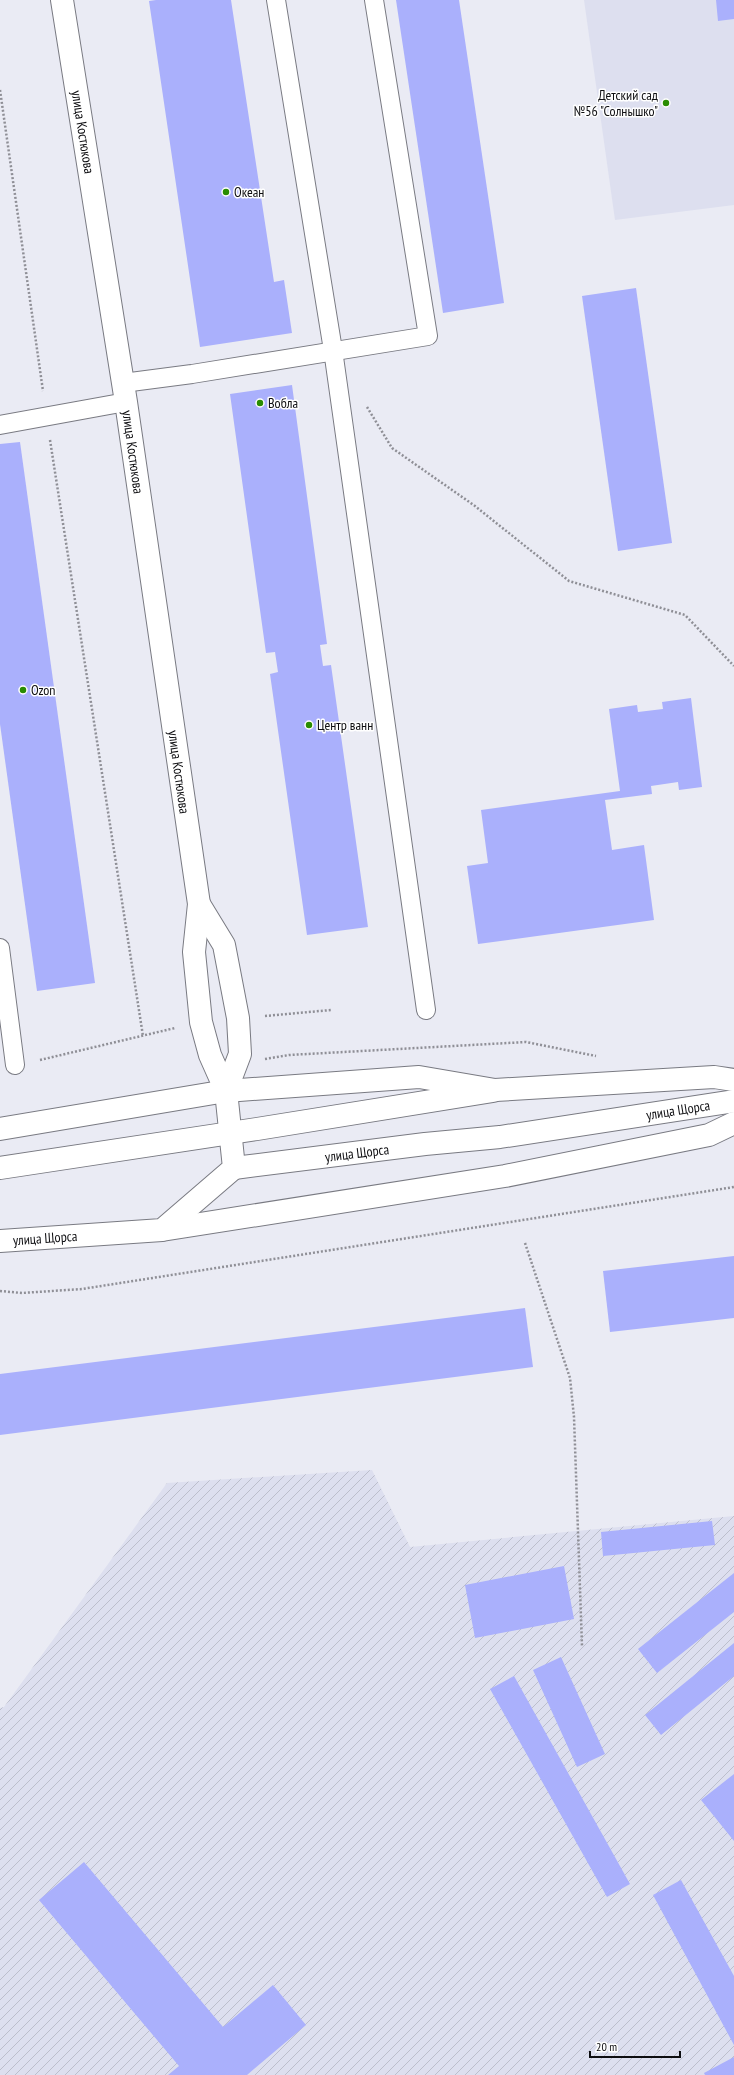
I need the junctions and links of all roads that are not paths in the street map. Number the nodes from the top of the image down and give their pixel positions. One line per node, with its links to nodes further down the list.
1 (62, 0): 5 (main road, улица Костюкова)
2 (276, 0): 4 (lane)
3 (374, 0): 4 (lane)
4 (333, 350): 5 (lane); 9 (lane)
5 (124, 392): 6 (lane); 7 (main road, улица Костюкова)
6 (0, 425)
7 (199, 904): 13 (main road, улица Костюкова); 13 (main road, улица Костюкова)
8 (0, 948): 10 (lane)
9 (426, 1010)
10 (15, 1065)
11 (734, 1080): 12 (main road, улица Щорса)
12 (495, 1090): 13 (main road); 17 (main road, улица Щорса)
13 (226, 1091): 16 (main road); 17 (main road, улица Костюкова)
14 (734, 1101): 19 (main road, улица Щорса)
15 (734, 1123): 20 (main road, улица Щорса)
16 (0, 1128)
17 (230, 1133): 18 (main road, улица Щорса); 19 (main road, улица Костюкова)
18 (0, 1168)
19 (234, 1168): 20 (main road)
20 (162, 1230): 21 (main road, улица Щорса)
21 (0, 1241)

